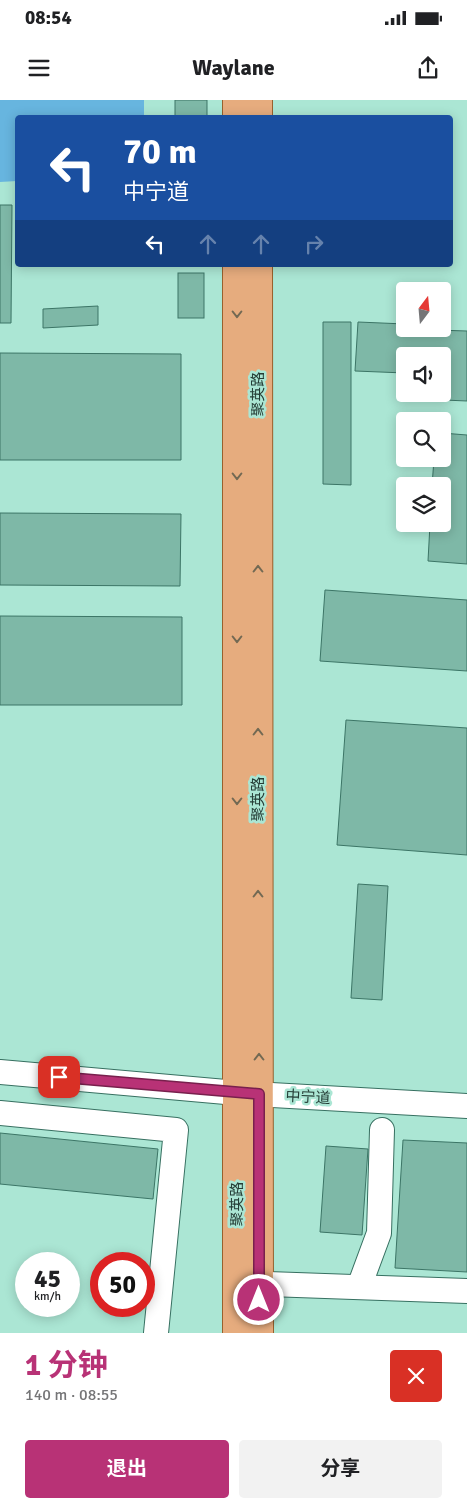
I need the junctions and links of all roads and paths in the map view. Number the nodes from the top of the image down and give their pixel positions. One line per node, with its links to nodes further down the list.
1 (237, 100): 3 (main road)
2 (258, 100): 4 (main road)
3 (237, 115)
4 (258, 115)
5 (237, 267): 8 (main road, 聚英路, one-way to 8)
6 (258, 267): 8 (main road, 聚英路, one-way to 6)
7 (0, 1072): 8 (street, 中宁道)
8 (248, 1094): 9 (street, 中宁道); 12 (main road, 聚英路)
9 (467, 1106)
10 (0, 1113): 15 (street)
11 (382, 1130): 13 (street)
12 (248, 1283): 13 (street); 16 (main road, 聚英路); 17 (main road, 聚英路)
13 (359, 1287): 14 (street)
14 (467, 1291)
15 (156, 1333)
16 (237, 1333)
17 (259, 1333)

